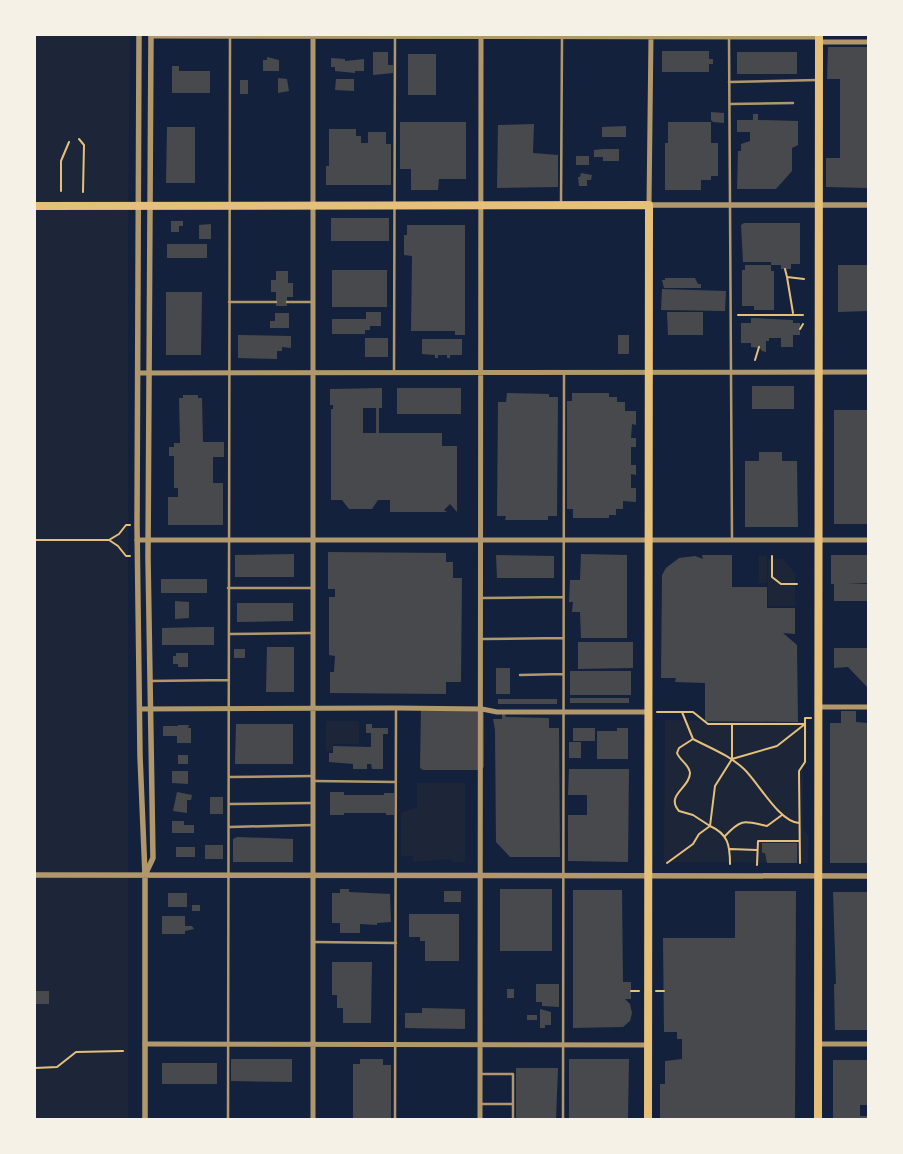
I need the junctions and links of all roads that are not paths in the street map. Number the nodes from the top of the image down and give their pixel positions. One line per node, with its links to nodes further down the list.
1 (139, 35): 23 (street)
2 (151, 36): 3 (street); 24 (street)
3 (230, 36): 4 (street); 25 (lane)
4 (313, 36): 7 (street); 27 (street)
5 (481, 36): 7 (street); 8 (street); 18 (street)
6 (651, 36): 8 (street); 9 (street); 20 (street)
7 (395, 37): 26 (lane)
8 (562, 37): 19 (lane)
9 (729, 37): 10 (street); 13 (lane)
10 (819, 38): 11 (street); 12 (main road)
11 (868, 42)
12 (819, 80): 13 (lane); 16 (main road)
13 (729, 82): 15 (lane)
14 (793, 103): 15 (lane)
15 (730, 104): 21 (lane)
16 (819, 204): 17 (street); 21 (street); 37 (main road)
17 (868, 204)
18 (481, 205): 19 (main road); 26 (main road); 41 (street)
19 (561, 205): 20 (main road)
20 (649, 205): 21 (street); 35 (main road)
21 (730, 205): 36 (lane)
22 (35, 206): 23 (main road)
23 (138, 206): 24 (main road); 39 (street)
24 (150, 206): 25 (main road); 40 (street)
25 (229, 206): 27 (main road); 28 (lane)
26 (395, 206): 27 (main road); 34 (lane)
27 (313, 207): 31 (street)
28 (229, 302): 29 (lane); 32 (lane)
29 (276, 302)
30 (287, 302): 31 (lane)
31 (312, 302): 33 (street)
32 (228, 372): 33 (street); 40 (street); 46 (lane)
33 (312, 372): 34 (street); 43 (street)
34 (394, 372): 41 (street)
35 (650, 372): 36 (street); 42 (street); 52 (main road)
36 (731, 372): 37 (street); 49 (lane)
37 (819, 372): 38 (street); 50 (main road)
38 (868, 372)
39 (138, 373): 40 (street); 44 (street)
40 (149, 373): 45 (street)
41 (481, 373): 42 (street); 47 (street)
42 (564, 373): 48 (lane)
43 (312, 539): 46 (street); 47 (street); 54 (street)
44 (138, 540): 45 (street); 69 (street)
45 (148, 540): 46 (street); 64 (street)
46 (228, 540): 53 (lane)
47 (482, 540): 48 (street); 56 (street)
48 (562, 540): 52 (street); 55 (lane)
49 (732, 540): 50 (street); 52 (street)
50 (819, 540): 51 (street); 65 (main road)
51 (868, 540)
52 (649, 541): 73 (main road)
53 (228, 588): 54 (lane); 58 (lane)
54 (312, 588): 57 (street)
55 (562, 597): 56 (lane); 60 (lane)
56 (482, 598): 59 (street)
57 (312, 633): 58 (lane); 71 (street)
58 (229, 634): 63 (lane)
59 (482, 638): 60 (lane); 72 (street)
60 (563, 638): 61 (lane)
61 (563, 674): 62 (lane); 74 (lane)
62 (520, 675)
63 (229, 680): 64 (lane); 67 (lane)
64 (150, 681): 70 (street)
65 (819, 707): 66 (street); 89 (main road)
66 (868, 707)
67 (229, 708): 70 (street); 71 (street); 75 (lane)
68 (396, 708): 71 (street); 72 (street); 77 (lane)
69 (140, 709): 70 (street); 83 (street)
70 (152, 709): 83 (street)
71 (313, 709): 76 (street)
72 (482, 709): 74 (street); 87 (street)
73 (648, 712): 74 (street); 91 (main road)
74 (563, 713): 88 (lane)
75 (230, 777): 76 (lane); 79 (lane)
76 (313, 779): 77 (lane); 78 (street)
77 (396, 782): 86 (lane)
78 (313, 803): 79 (lane); 80 (street)
79 (230, 804): 81 (lane)
80 (313, 825): 81 (lane); 85 (street)
81 (230, 828): 84 (lane)
82 (35, 875): 83 (street)
83 (145, 875): 84 (street); 94 (street)
84 (230, 875): 85 (street); 95 (lane)
85 (313, 875): 86 (street); 92 (street)
86 (396, 875): 87 (street); 93 (lane)
87 (482, 875): 88 (street); 100 (street)
88 (563, 876): 91 (street); 101 (lane)
89 (819, 876): 90 (street); 91 (street); 96 (main road)
90 (868, 876)
91 (649, 878): 102 (main road)
92 (313, 942): 93 (lane); 98 (street)
93 (396, 943): 99 (lane)
94 (145, 1044): 95 (street); 106 (street)
95 (228, 1044): 98 (street); 107 (lane)
96 (819, 1044): 97 (street); 114 (main road)
97 (868, 1044)
98 (314, 1045): 99 (street); 108 (street)
99 (395, 1045): 100 (street); 109 (lane)
100 (481, 1045): 101 (street); 103 (street)
101 (564, 1045): 102 (street); 112 (lane)
102 (647, 1045): 113 (main road)
103 (481, 1074): 104 (street); 105 (lane)
104 (481, 1104): 105 (lane); 110 (street)
105 (513, 1104): 111 (lane)
106 (145, 1119)
107 (228, 1119)
108 (313, 1119)
109 (395, 1119)
110 (480, 1119)
111 (513, 1119)
112 (563, 1119)
113 (648, 1119)
114 (818, 1119)

